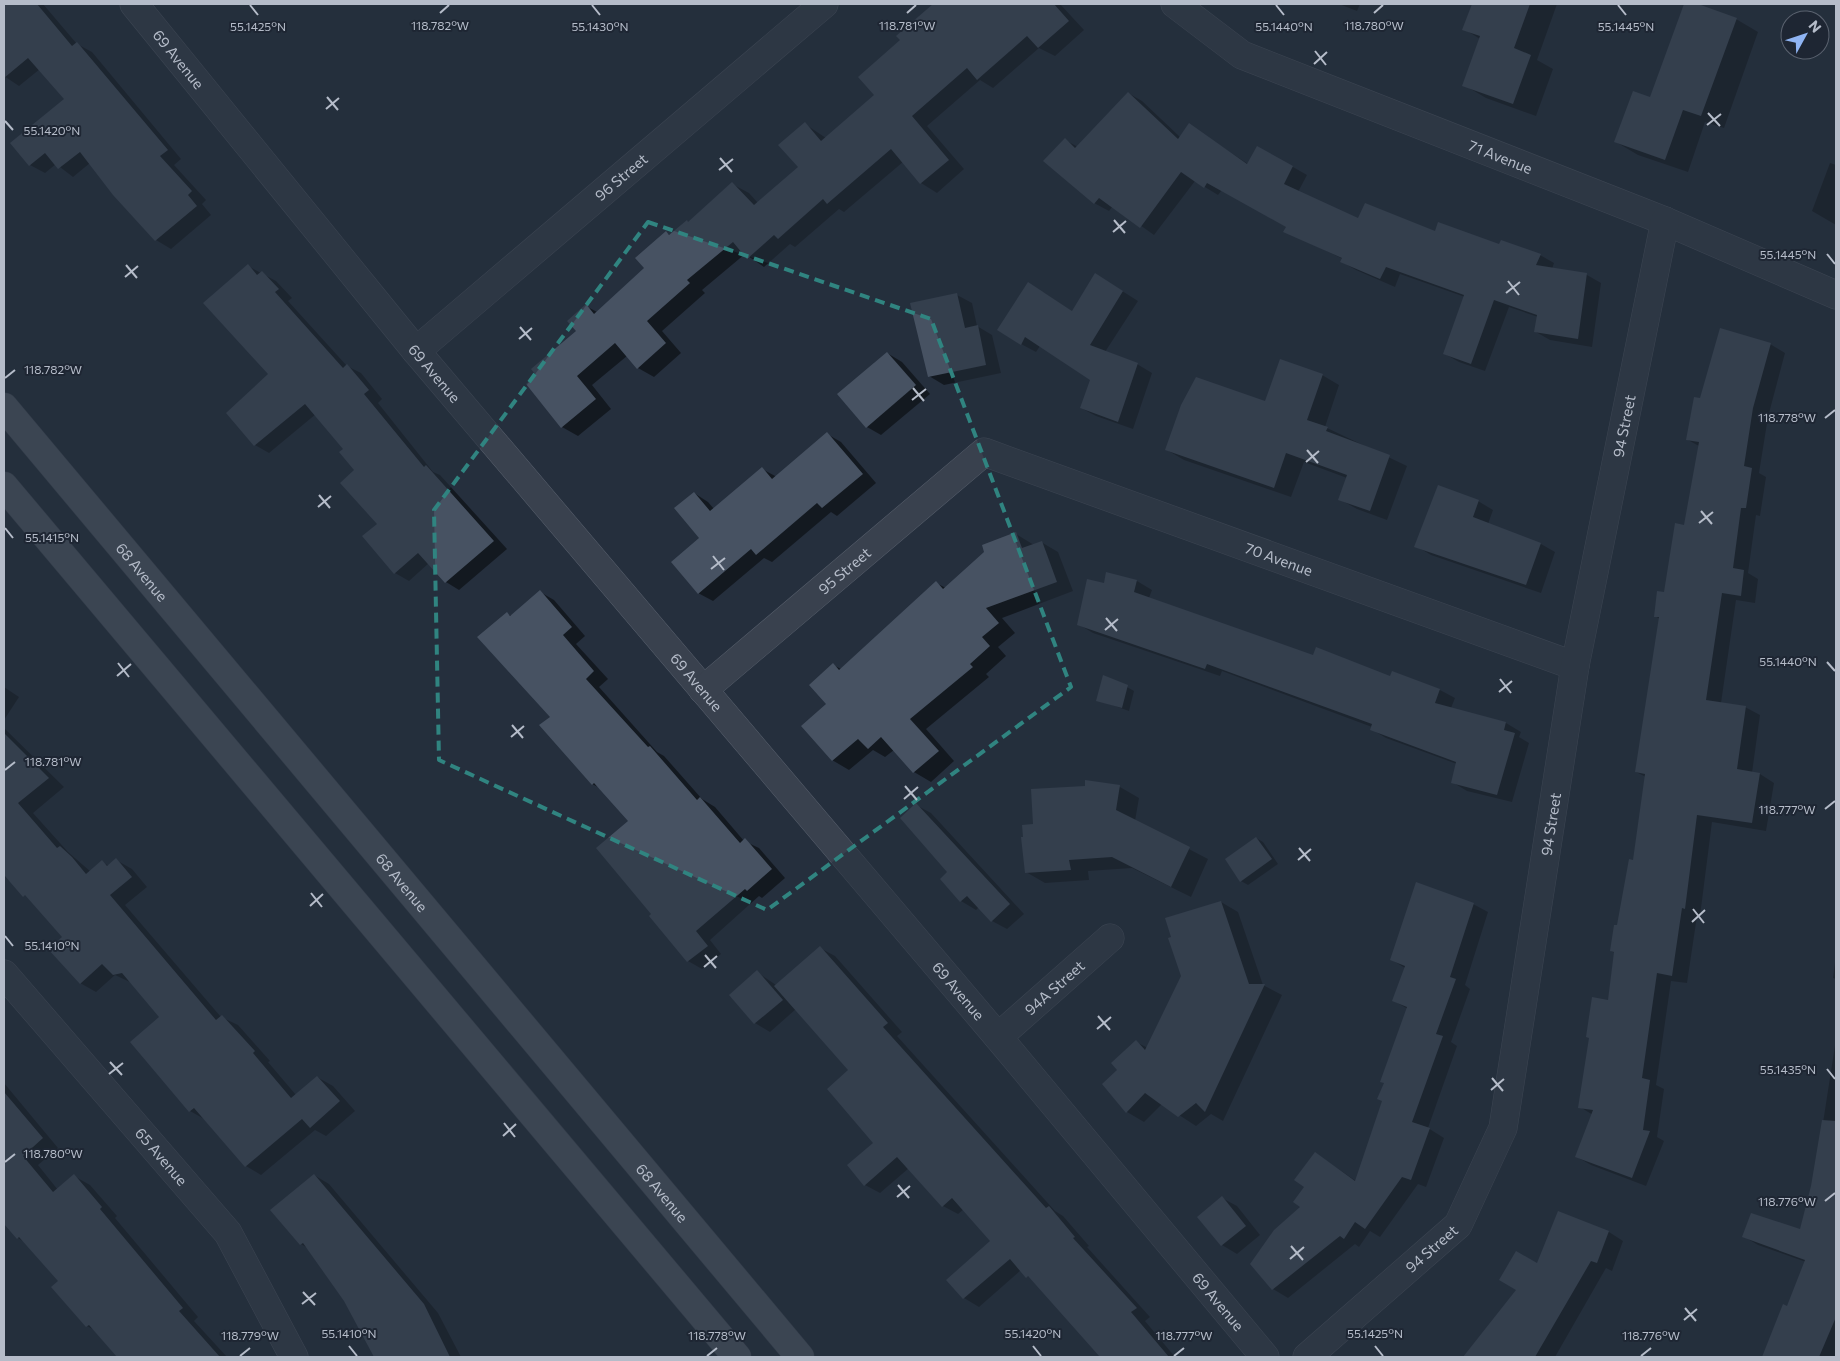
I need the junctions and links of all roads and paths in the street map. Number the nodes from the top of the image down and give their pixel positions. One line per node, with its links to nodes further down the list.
1 (134, 4): 6 (street, 69 Avenue)
2 (824, 4): 6 (street, 96 Street)
3 (1175, 4): 4 (street, 71 Avenue)
4 (1665, 221): 5 (street, 71 Avenue); 10 (street, 94 Street)
5 (1836, 295)
6 (416, 351): 11 (street, 69 Avenue)
7 (4, 408): 17 (main road, 68 Avenue)
8 (984, 452): 10 (street, 70 Avenue); 11 (street, 95 Street)
9 (4, 486): 16 (main road)
10 (1574, 666): 19 (street, 94 Street)
11 (703, 690): 14 (street, 69 Avenue)
12 (1110, 938): 14 (street, 94A Street)
13 (4, 974): 15 (street, 65 Avenue)
14 (998, 1037): 18 (street, 69 Avenue)
15 (294, 1357)
16 (737, 1357)
17 (800, 1357)
18 (1265, 1357)
19 (1307, 1357)

